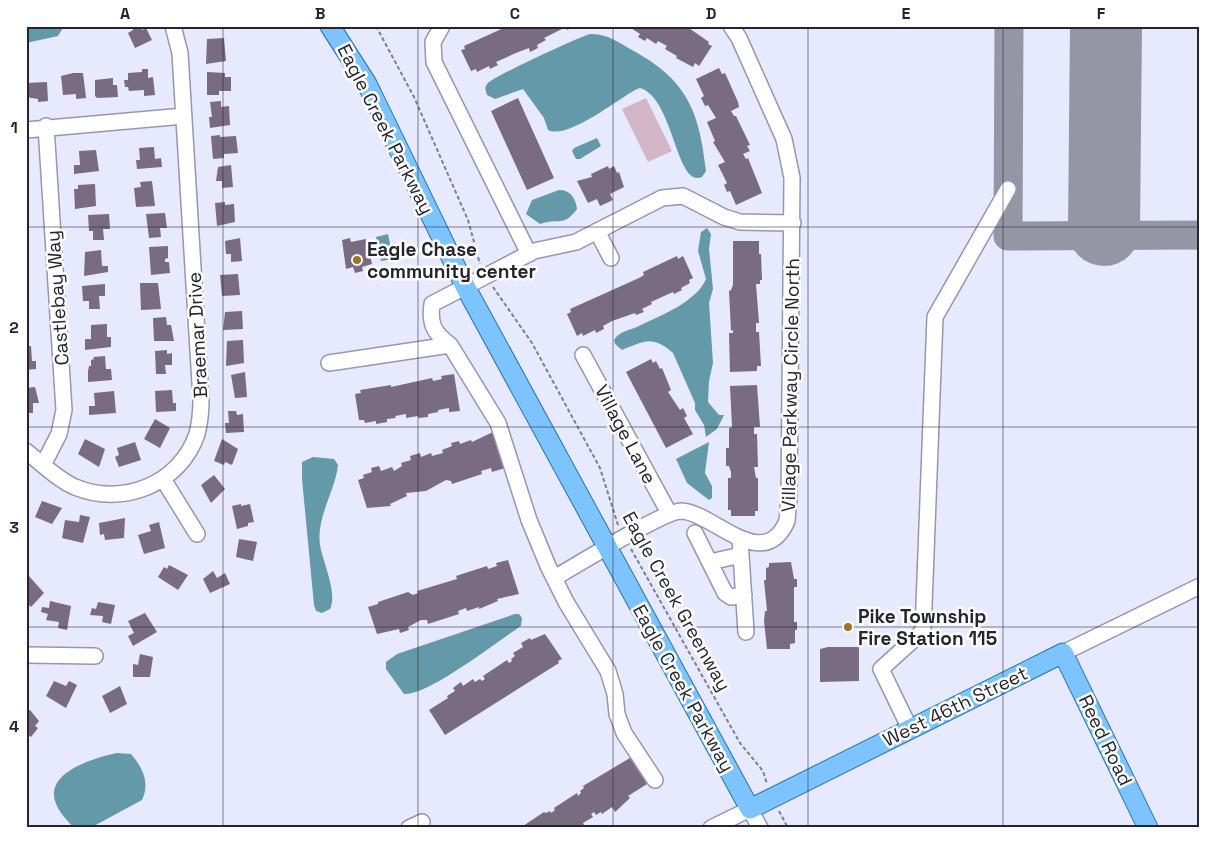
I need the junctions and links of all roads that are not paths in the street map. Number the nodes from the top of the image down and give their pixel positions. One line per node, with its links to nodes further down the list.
1 (173, 26): 5 (street, Braemar Drive)
2 (330, 26): 13 (main road, Eagle Creek Parkway)
3 (442, 26): 11 (street)
4 (731, 26): 9 (street)
5 (184, 116): 6 (street); 19 (street, Braemar Drive)
6 (46, 126): 7 (street); 18 (street, Castlebay Way)
7 (26, 130)
8 (1008, 189): 34 (street)
9 (793, 223): 10 (street); 23 (street, Village Parkway Circle North)
10 (597, 231): 11 (street); 12 (street)
11 (529, 254): 13 (street)
12 (611, 258)
13 (466, 288): 14 (street); 24 (main road, Eagle Creek Parkway)
14 (450, 345): 16 (street); 27 (street)
15 (584, 354): 20 (street, Village Lane)
16 (330, 363)
17 (26, 451): 18 (street, Braemar Drive)
18 (43, 465): 19 (street, Braemar Drive)
19 (163, 479): 22 (street)
20 (669, 513): 23 (street, Village Parkway Circle North); 24 (street)
21 (695, 533): 26 (street)
22 (197, 534)
23 (740, 539): 25 (street)
24 (608, 548): 27 (street); 36 (main road, Eagle Creek Parkway)
25 (741, 555): 26 (street); 29 (street)
26 (710, 562): 29 (street)
27 (554, 578): 35 (street)
28 (1200, 586): 31 (street, West 46th Street)
29 (744, 596): 30 (street)
30 (746, 632)
31 (1063, 653): 34 (main road, West 46th Street); 39 (main road, Reed Road)
32 (26, 655): 33 (street)
33 (94, 656)
34 (910, 729): 36 (main road, West 46th Street)
35 (655, 780)
36 (750, 809): 37 (street, West 46th Street); 38 (street, Eagle Creek Parkway)
37 (712, 828)
38 (760, 828)
39 (1148, 828)

